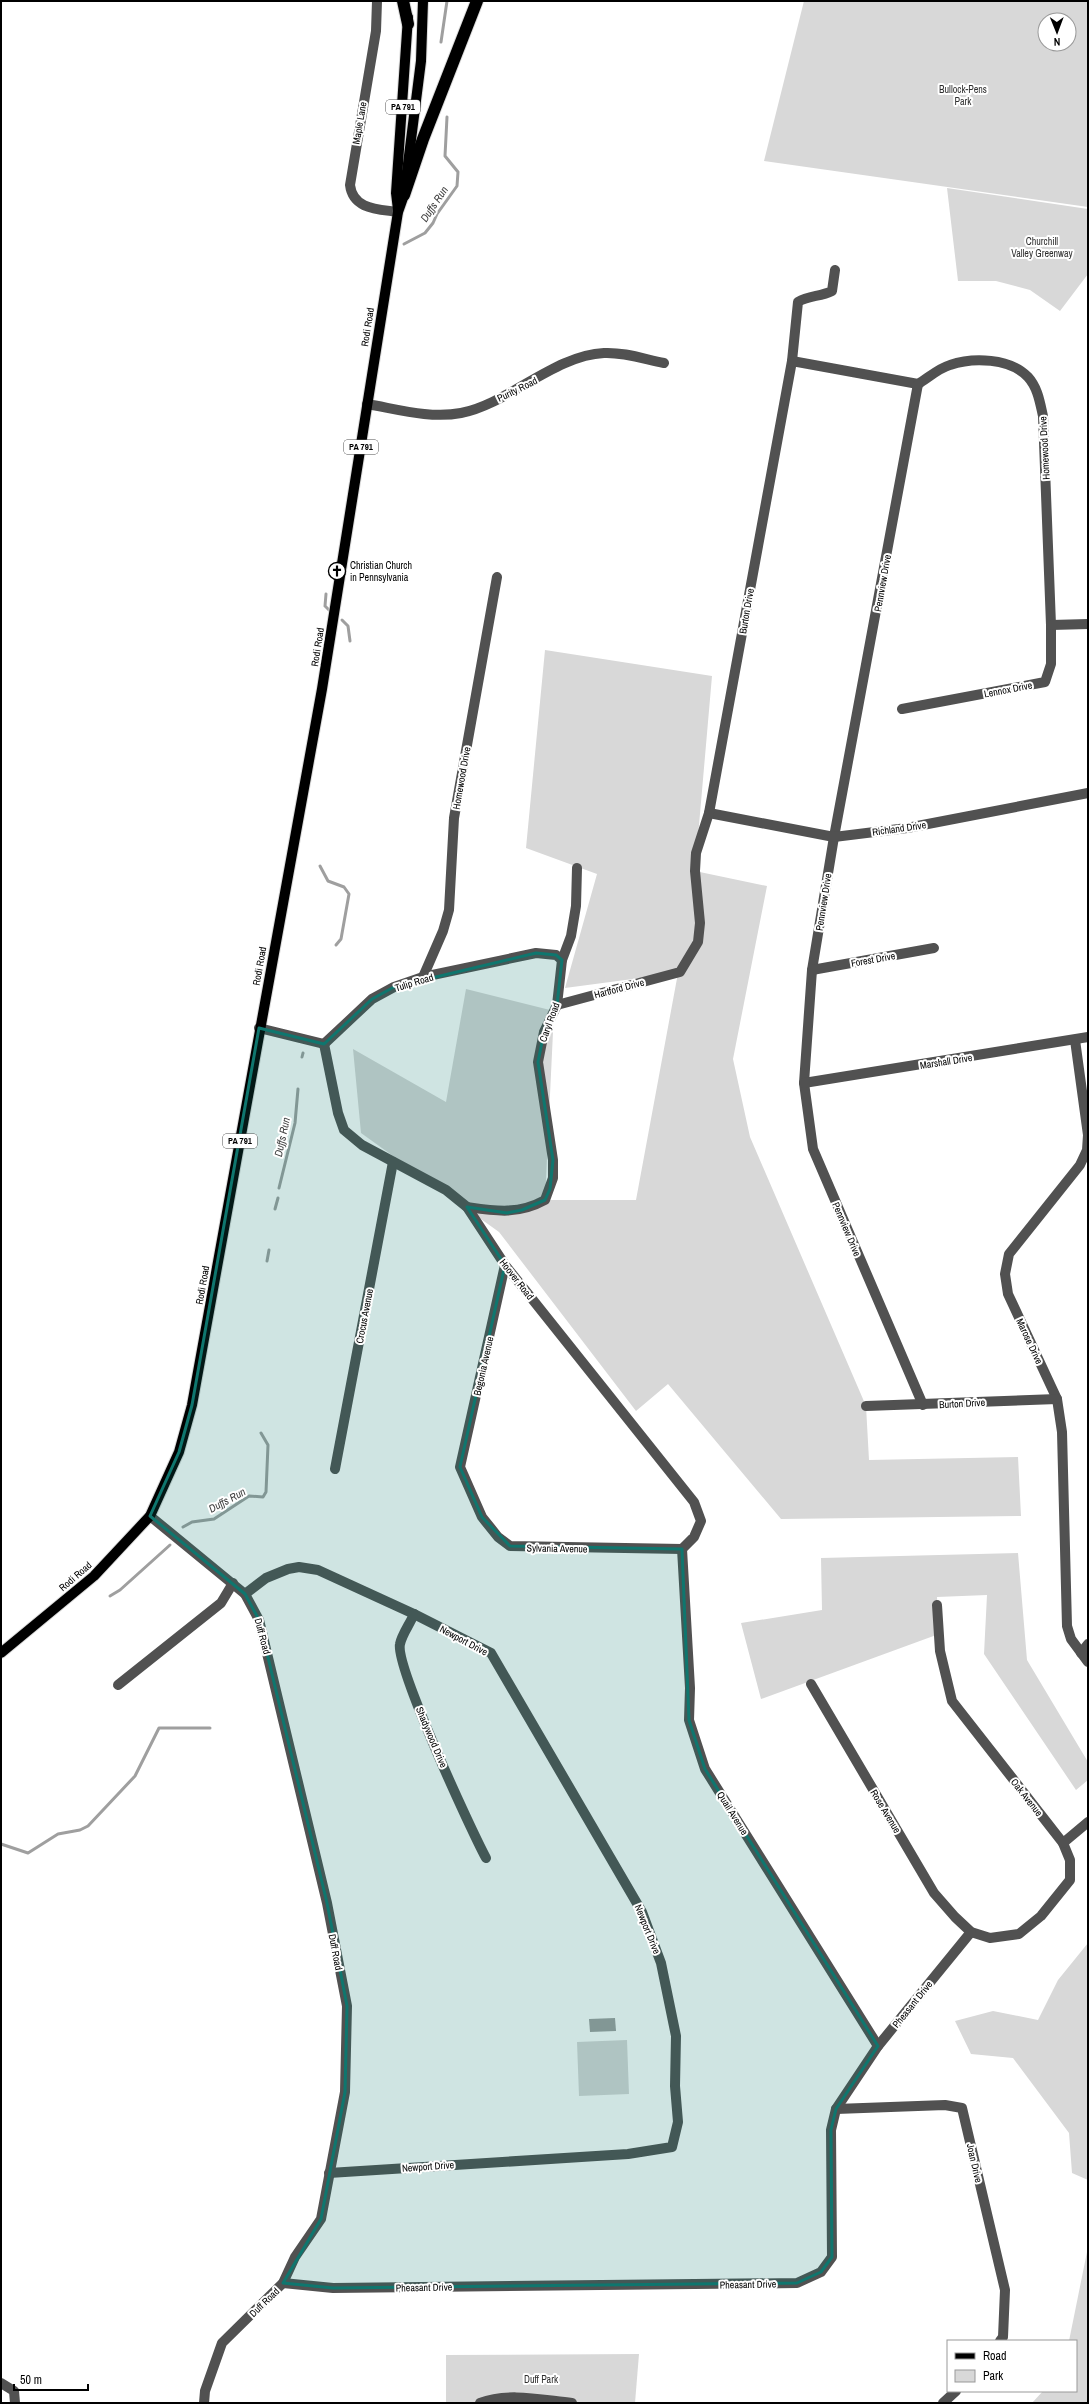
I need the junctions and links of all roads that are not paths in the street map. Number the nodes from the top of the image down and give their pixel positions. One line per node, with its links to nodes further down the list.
1 (377, 1): 8 (street, Maple Lane)
2 (403, 1): 6 (highway)
3 (408, 1): 6 (main road, Rodi Road / PA 791)
4 (423, 1): 7 (main road, Rodi Road / PA 791)
5 (477, 1): 7 (highway)
6 (408, 24): 8 (main road, Rodi Road / PA 791)
7 (404, 195): 8 (main road, Rodi Road / PA 791)
8 (398, 212): 13 (main road, Rodi Road / PA 791)
9 (835, 270): 10 (street, Burton Drive)
10 (792, 362): 12 (street); 19 (street, Burton Drive)
11 (664, 363): 13 (street, Purity Road)
12 (918, 384): 16 (street, Homewood Drive); 20 (street, Pennview Drive)
13 (367, 404): 28 (main road, Rodi Road / PA 791)
14 (497, 577): 26 (street, Homewood Drive)
15 (1088, 624): 16 (street)
16 (1051, 625): 17 (street, Lennox Drive)
17 (902, 709)
18 (1088, 793): 20 (street, Richland Drive)
19 (709, 813): 20 (street, Richland Drive); 25 (street, Burton Drive)
20 (834, 837): 24 (street, Pennview Drive)
21 (577, 868): 23 (street, Caryl Road)
22 (934, 948): 24 (street, Forest Drive)
23 (562, 960): 26 (street, Tulip Road); 27 (street, Caryl Road)
24 (812, 970): 32 (street, Pennview Drive)
25 (680, 972): 27 (street, Hartford Drive)
26 (423, 977): 31 (street, Tulip Road)
27 (557, 1004): 34 (street, Caryl Road)
28 (259, 1028): 31 (street); 41 (main road, Rodi Road / PA 791)
29 (1088, 1037): 30 (street, Marshall Drive)
30 (1075, 1040): 32 (street, Marshall Drive); 36 (street, Marose Drive)
31 (324, 1044): 33 (street, Hoover Road)
32 (804, 1083): 37 (street, Pennview Drive)
33 (393, 1162): 34 (street, Hoover Road); 40 (street, Crocus Avenue)
34 (467, 1207): 35 (street, Hoover Road)
35 (505, 1265): 39 (street, Begonia Avenue); 42 (street, Hoover Road)
36 (1057, 1399): 37 (street, Burton Drive); 49 (street, Marose Drive)
37 (923, 1404): 38 (street, Burton Drive)
38 (866, 1406)
39 (460, 1467): 42 (street, Sylvania Avenue)
40 (335, 1469)
41 (150, 1516): 43 (street, Duff Road); 48 (main road, Rodi Road / PA 791)
42 (682, 1549): 57 (street, Quail Avenue)
43 (233, 1583): 44 (street, Duff Road); 52 (street)
44 (245, 1594): 46 (street, Newport Drive); 59 (street, Duff Road)
45 (937, 1605): 54 (street, Oak Avenue)
46 (414, 1614): 55 (street, Shadywood Drive); 59 (street, Newport Drive)
47 (1088, 1644): 49 (street)
48 (1, 1653)
49 (1081, 1653): 50 (street, Marose Drive)
50 (1088, 1662)
51 (810, 1684): 56 (street, Rose Avenue)
52 (118, 1685)
53 (1088, 1822): 54 (street)
54 (1063, 1843): 56 (street, Oak Avenue)
55 (486, 1858)
56 (972, 1932): 57 (street, Pheasant Drive)
57 (878, 2046): 58 (street, Pheasant Drive)
58 (836, 2109): 60 (street, Pheasant Drive); 61 (street, Joan Drive)
59 (329, 2172): 60 (street, Duff Road)
60 (283, 2283): 65 (street, Duff Road)
61 (1001, 2340)
62 (1, 2383): 64 (street)
63 (955, 2392): 68 (street)
64 (15, 2403)
65 (204, 2403)
66 (480, 2403): 67 (street)
67 (572, 2403)
68 (943, 2403)

